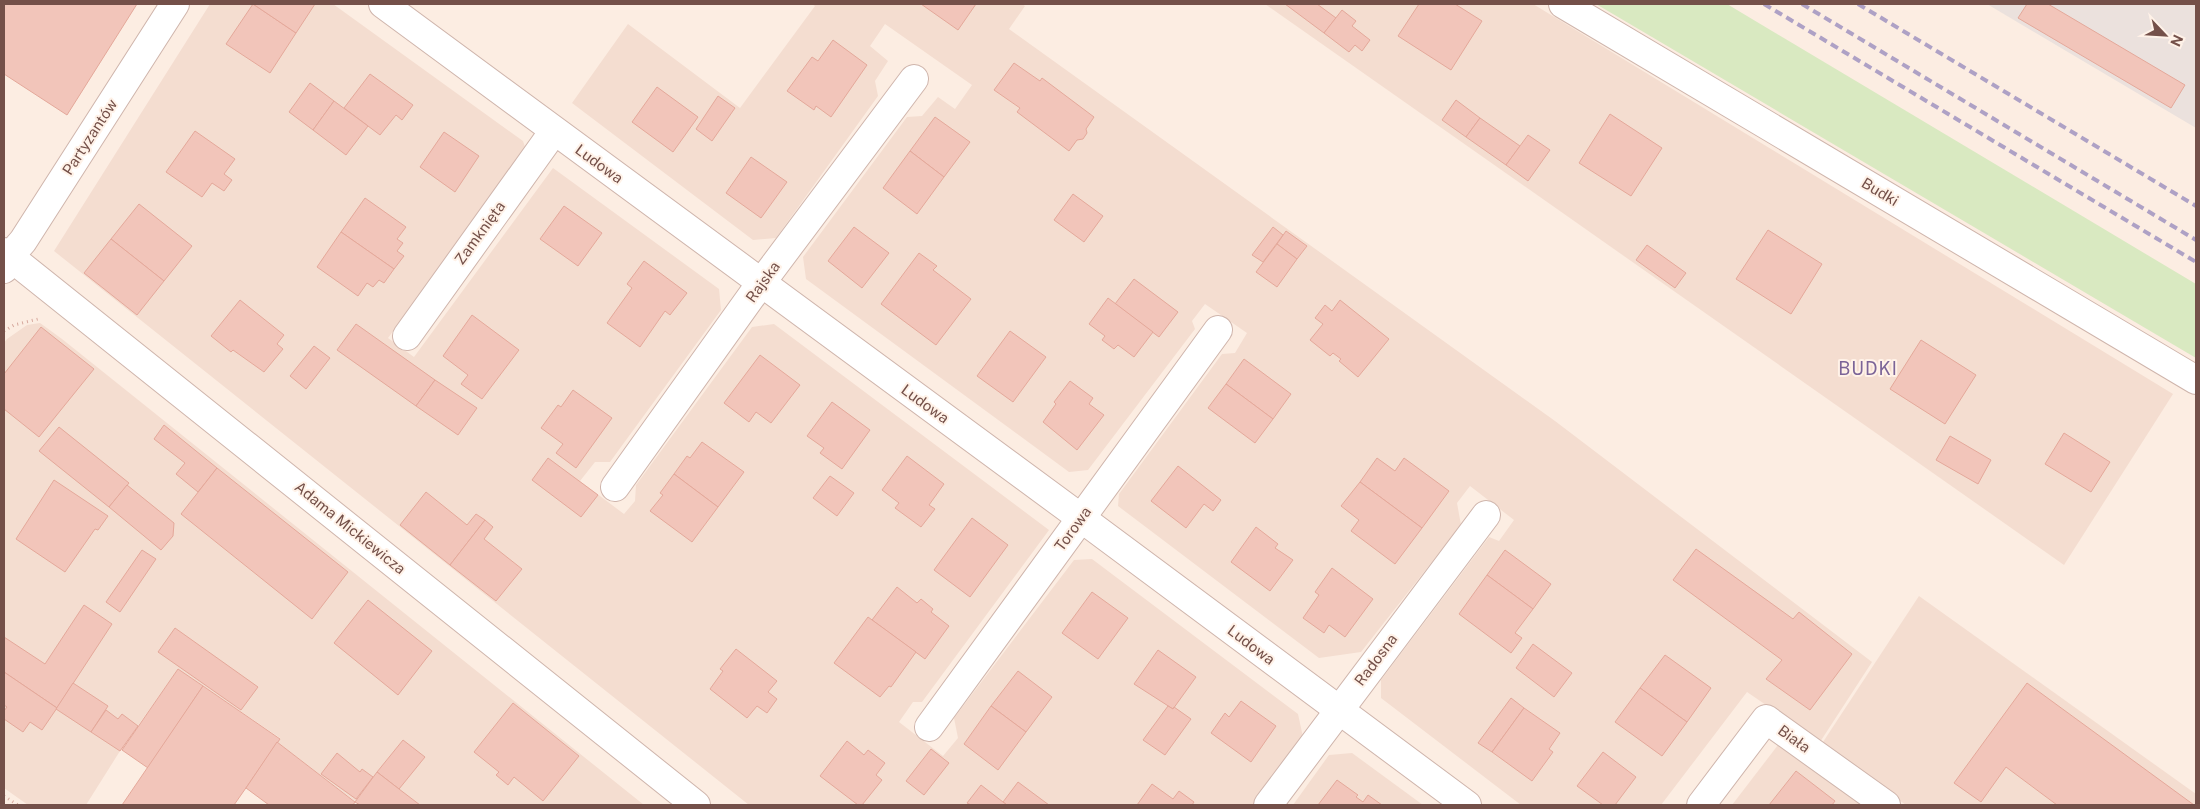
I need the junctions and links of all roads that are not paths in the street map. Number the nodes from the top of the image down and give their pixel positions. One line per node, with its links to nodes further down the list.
1 (175, 4): 6 (street, Partyzantów)
2 (383, 4): 5 (street, Ludowa)
3 (1563, 4): 10 (street, Budki)
4 (914, 79): 7 (street, Rajska)
5 (554, 130): 7 (street, Ludowa); 9 (street, Zamknięta)
6 (6, 259): 16 (street, Adama Mickiewicza)
7 (761, 283): 11 (street, Rajska); 13 (street, Ludowa)
8 (1218, 330): 13 (street, Torowa)
9 (407, 336)
10 (2196, 380)
11 (615, 487)
12 (1486, 515): 14 (street, Radosna)
13 (1081, 518): 14 (street, Ludowa); 15 (street, Torowa)
14 (1338, 711): 17 (street, Radosna); 18 (street, Ludowa)
15 (929, 727)
16 (696, 805)
17 (1268, 805)
18 (1467, 805)
19 (1701, 805): 20 (street, Biała)
20 (1886, 805)

